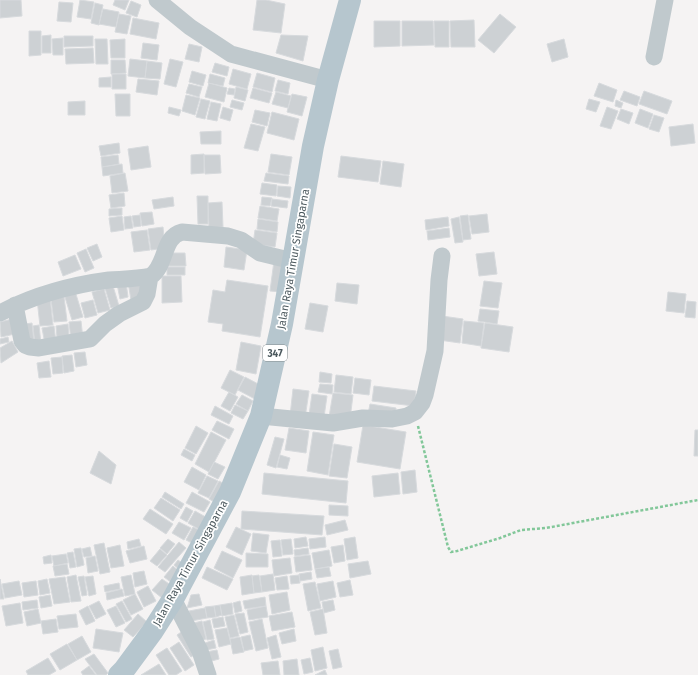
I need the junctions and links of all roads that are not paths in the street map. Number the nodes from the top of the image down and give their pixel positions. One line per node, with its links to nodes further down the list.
1 (157, 0): 5 (street)
2 (350, 0): 5 (main road, Jalan Raya Timur Singaparna / 347)
3 (665, 0): 4 (street)
4 (654, 57)
5 (328, 80): 7 (main road, Jalan Raya Timur Singaparna / 347)
6 (442, 256): 10 (street)
7 (293, 261): 8 (street); 10 (main road, Jalan Raya Timur Singaparna / 347)
8 (150, 276): 9 (street); 9 (street)
9 (7, 309)
10 (261, 416): 11 (main road, Jalan Raya Timur Singaparna / 347)
11 (173, 599): 12 (main road, Jalan Raya Timur Singaparna / 347); 13 (street)
12 (119, 675)
13 (208, 675)

